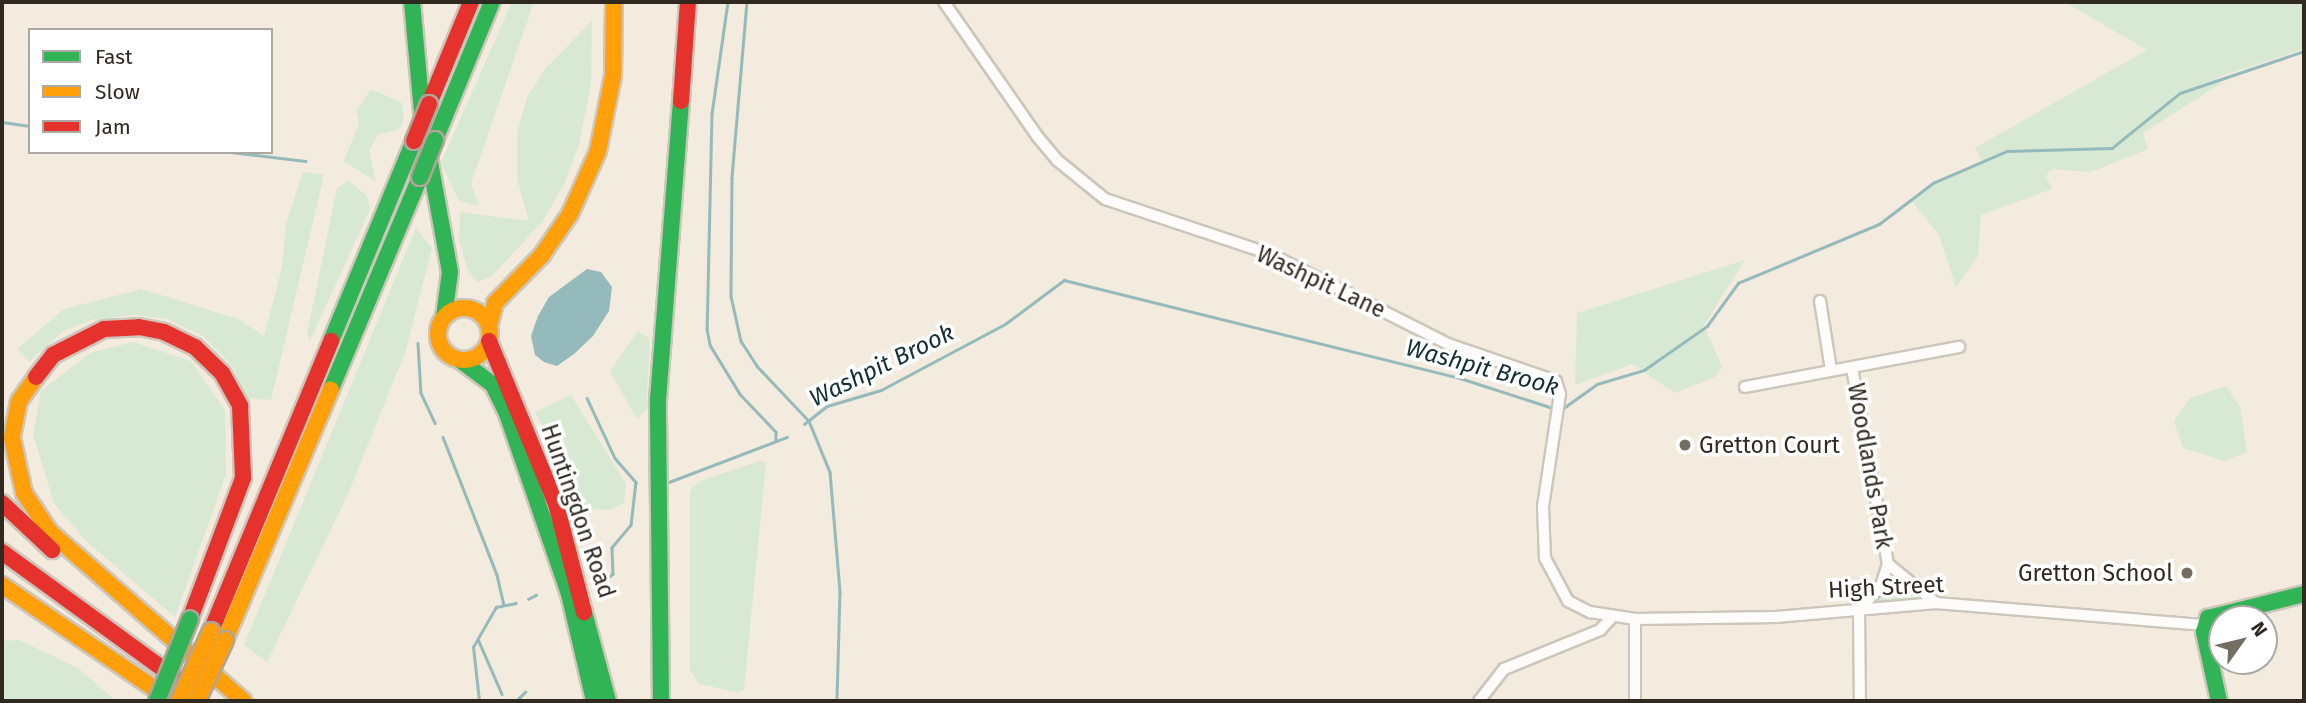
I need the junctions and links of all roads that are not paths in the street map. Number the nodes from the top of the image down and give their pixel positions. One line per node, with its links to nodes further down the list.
1 (412, 2): 7 (main road)
2 (471, 2): 27 (main road, bridge)
3 (492, 2): 27 (main road, bridge)
4 (614, 2): 11 (main road)
5 (688, 2): 39 (main road)
6 (944, 2): 24 (street, Washpit Lane)
7 (450, 272): 9 (main road); 10 (main road)
8 (1819, 300): 15 (street)
9 (470, 308): 10 (main road); 11 (main road)
10 (444, 317): 13 (main road)
11 (489, 333): 13 (main road); 38 (main road, Huntingdon Road)
12 (1959, 347): 14 (street, Woodlands Park)
13 (460, 360): 37 (main road, Huntingdon Road)
14 (1852, 368): 15 (street, Woodlands Park); 19 (street, Woodlands Park)
15 (1831, 370): 16 (street, Woodlands Park)
16 (1745, 387)
17 (2, 503): 35 (main road)
18 (2, 552): 34 (main road)
19 (1888, 564): 22 (street, Woodlands Park); 23 (street, Woodlands Park)
20 (2, 585): 28 (main road)
21 (2304, 594): 26 (main road)
22 (1936, 603): 23 (street, High Street); 26 (street, High Street)
23 (1859, 611): 25 (street, High Street); 42 (street)
24 (1611, 618): 25 (street, High Street); 40 (street)
25 (1635, 620): 41 (street)
26 (2205, 625): 43 (main road)
27 (218, 635): 31 (main road, bridge); 33 (main road, bridge)
28 (101, 648): 30 (main road); 32 (main road)
29 (157, 701): 36 (main road, bridge)
30 (173, 701)
31 (179, 701)
32 (187, 701)
33 (197, 701)
34 (207, 701)
35 (234, 701)
36 (244, 701)
37 (594, 701)
38 (608, 701)
39 (661, 701)
40 (1479, 701)
41 (1635, 701)
42 (1860, 701)
43 (2219, 701)

